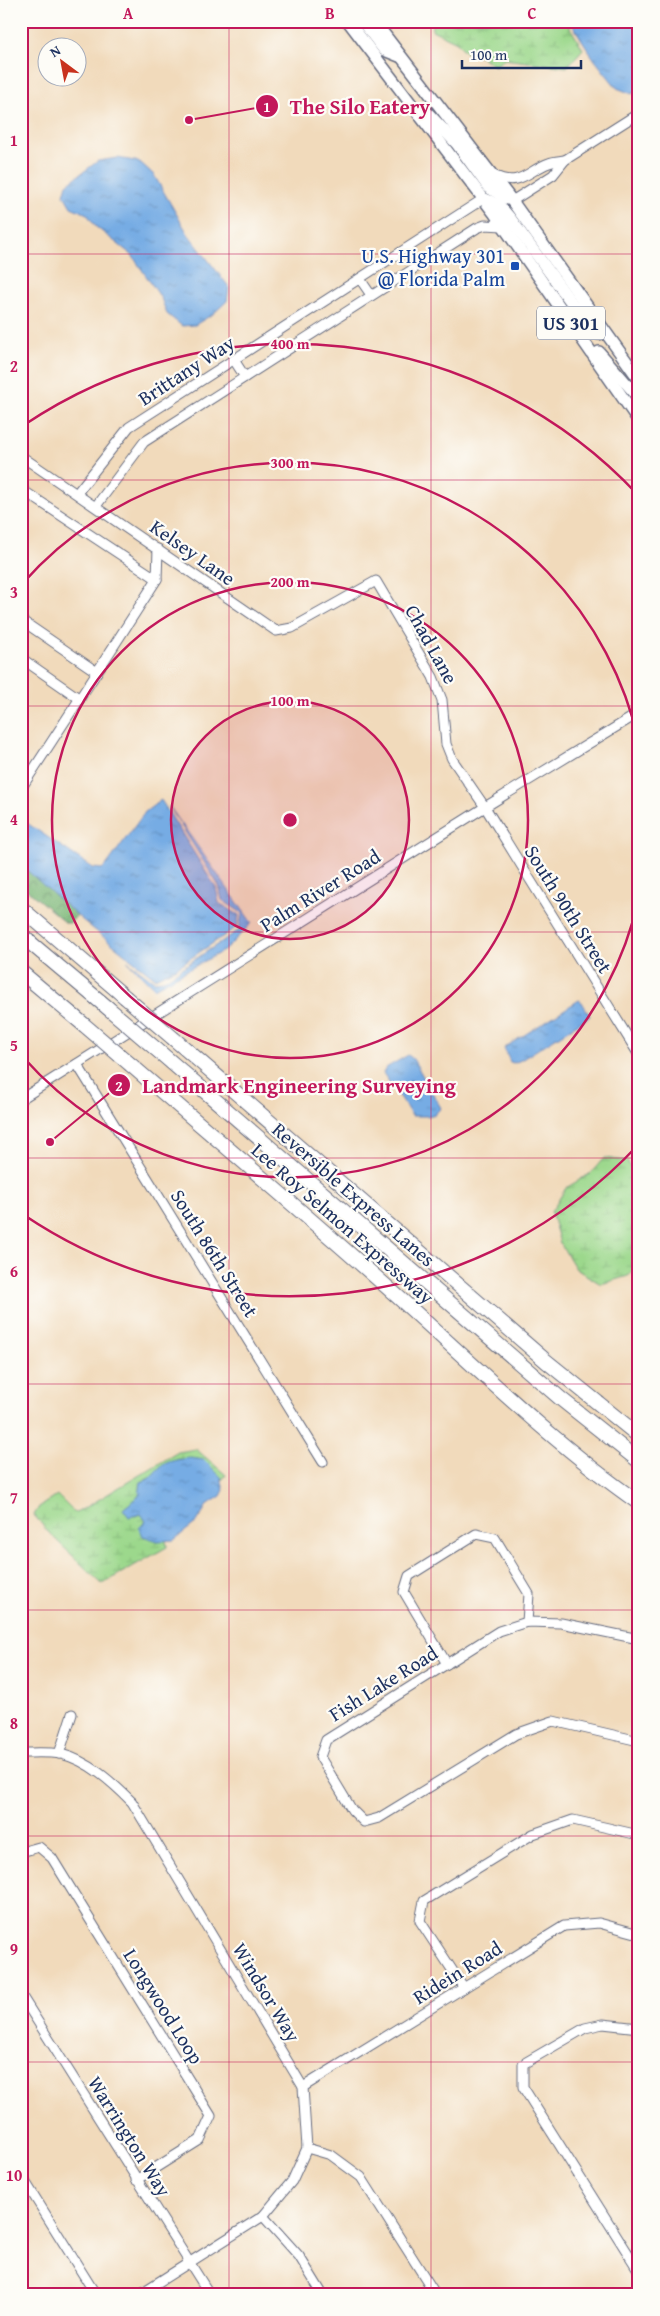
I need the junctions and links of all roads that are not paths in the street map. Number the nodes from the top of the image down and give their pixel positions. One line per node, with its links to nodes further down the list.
1 (348, 21): 5 (main road, US 301)
2 (362, 21): 4 (main road)
3 (374, 21): 4 (main road, US 301)
4 (401, 57): 8 (main road, US 301)
5 (404, 93): 9 (main road, US 301); 10 (main road)
6 (639, 113): 7 (street)
7 (565, 160): 8 (street); 10 (street)
8 (492, 175): 10 (main road, US 301)
9 (483, 199): 11 (main road, US 301); 12 (street, Brittany Way); 15 (main road)
10 (512, 201): 15 (main road, US 301)
11 (503, 226): 13 (street, Brittany Way); 14 (main road, US 301)
12 (360, 279): 13 (street); 16 (street, Brittany Way)
13 (371, 295): 17 (street, Brittany Way)
14 (559, 305): 19 (main road); 20 (main road, US 301)
15 (616, 348): 18 (main road, US 301)
16 (234, 360): 17 (street); 23 (street, Brittany Way)
17 (245, 377): 24 (street, Brittany Way)
18 (639, 379)
19 (639, 398)
20 (639, 421)
21 (21, 456): 23 (street, Kelsey Lane)
22 (21, 489): 26 (street)
23 (77, 493): 24 (street, Kelsey Lane)
24 (96, 506): 25 (street, Kelsey Lane)
25 (158, 549): 26 (street); 27 (street, Kelsey Lane)
26 (157, 579): 30 (street)
27 (376, 581): 34 (street, Chad Lane)
28 (21, 620): 30 (street)
29 (21, 658): 31 (street)
30 (97, 672): 31 (street)
31 (80, 699): 33 (street)
32 (639, 712): 34 (street, Palm River Road)
33 (24, 784)
34 (485, 807): 38 (street, South 90th Street); 39 (street, Palm River Road)
35 (21, 908): 41 (highway, Lee Roy Selmon Expressway, bridge)
36 (21, 935): 42 (highway, Reversible Express Lanes, bridge)
37 (21, 972): 44 (highway, Lee Roy Selmon Expressway, bridge)
38 (639, 1055)
39 (77, 1064): 40 (street, Palm River Road); 43 (street, South 86th Street)
40 (21, 1099)
41 (639, 1436)
42 (639, 1461)
43 (323, 1462)
44 (639, 1503)
45 (527, 1622): 46 (street, Fish Lake Road); 47 (street, Fish Lake Road); 47 (street)
46 (639, 1639)
47 (447, 1664): 49 (street, Fish Lake Road)
48 (72, 1714): 51 (street)
49 (639, 1741)
50 (21, 1753): 51 (street, Windsor Way)
51 (59, 1754): 58 (street, Windsor Way)
52 (639, 1835): 55 (street)
53 (21, 1852): 61 (street, Longwood Loop)
54 (639, 1934): 55 (street, Ridein Road)
55 (464, 1988): 58 (street, Ridein Road)
56 (21, 1995): 61 (street, Warrington Way)
57 (639, 2028): 64 (street)
58 (303, 2087): 59 (street, Windsor Way)
59 (307, 2148): 62 (street); 69 (street)
60 (21, 2175): 65 (street)
61 (136, 2180): 63 (street, Warrington Way)
62 (263, 2216): 63 (street); 68 (street)
63 (190, 2262): 66 (street); 67 (street, Warrington Way)
64 (639, 2271)
65 (96, 2295)
66 (138, 2295)
67 (210, 2295)
68 (323, 2295)
69 (436, 2295)

